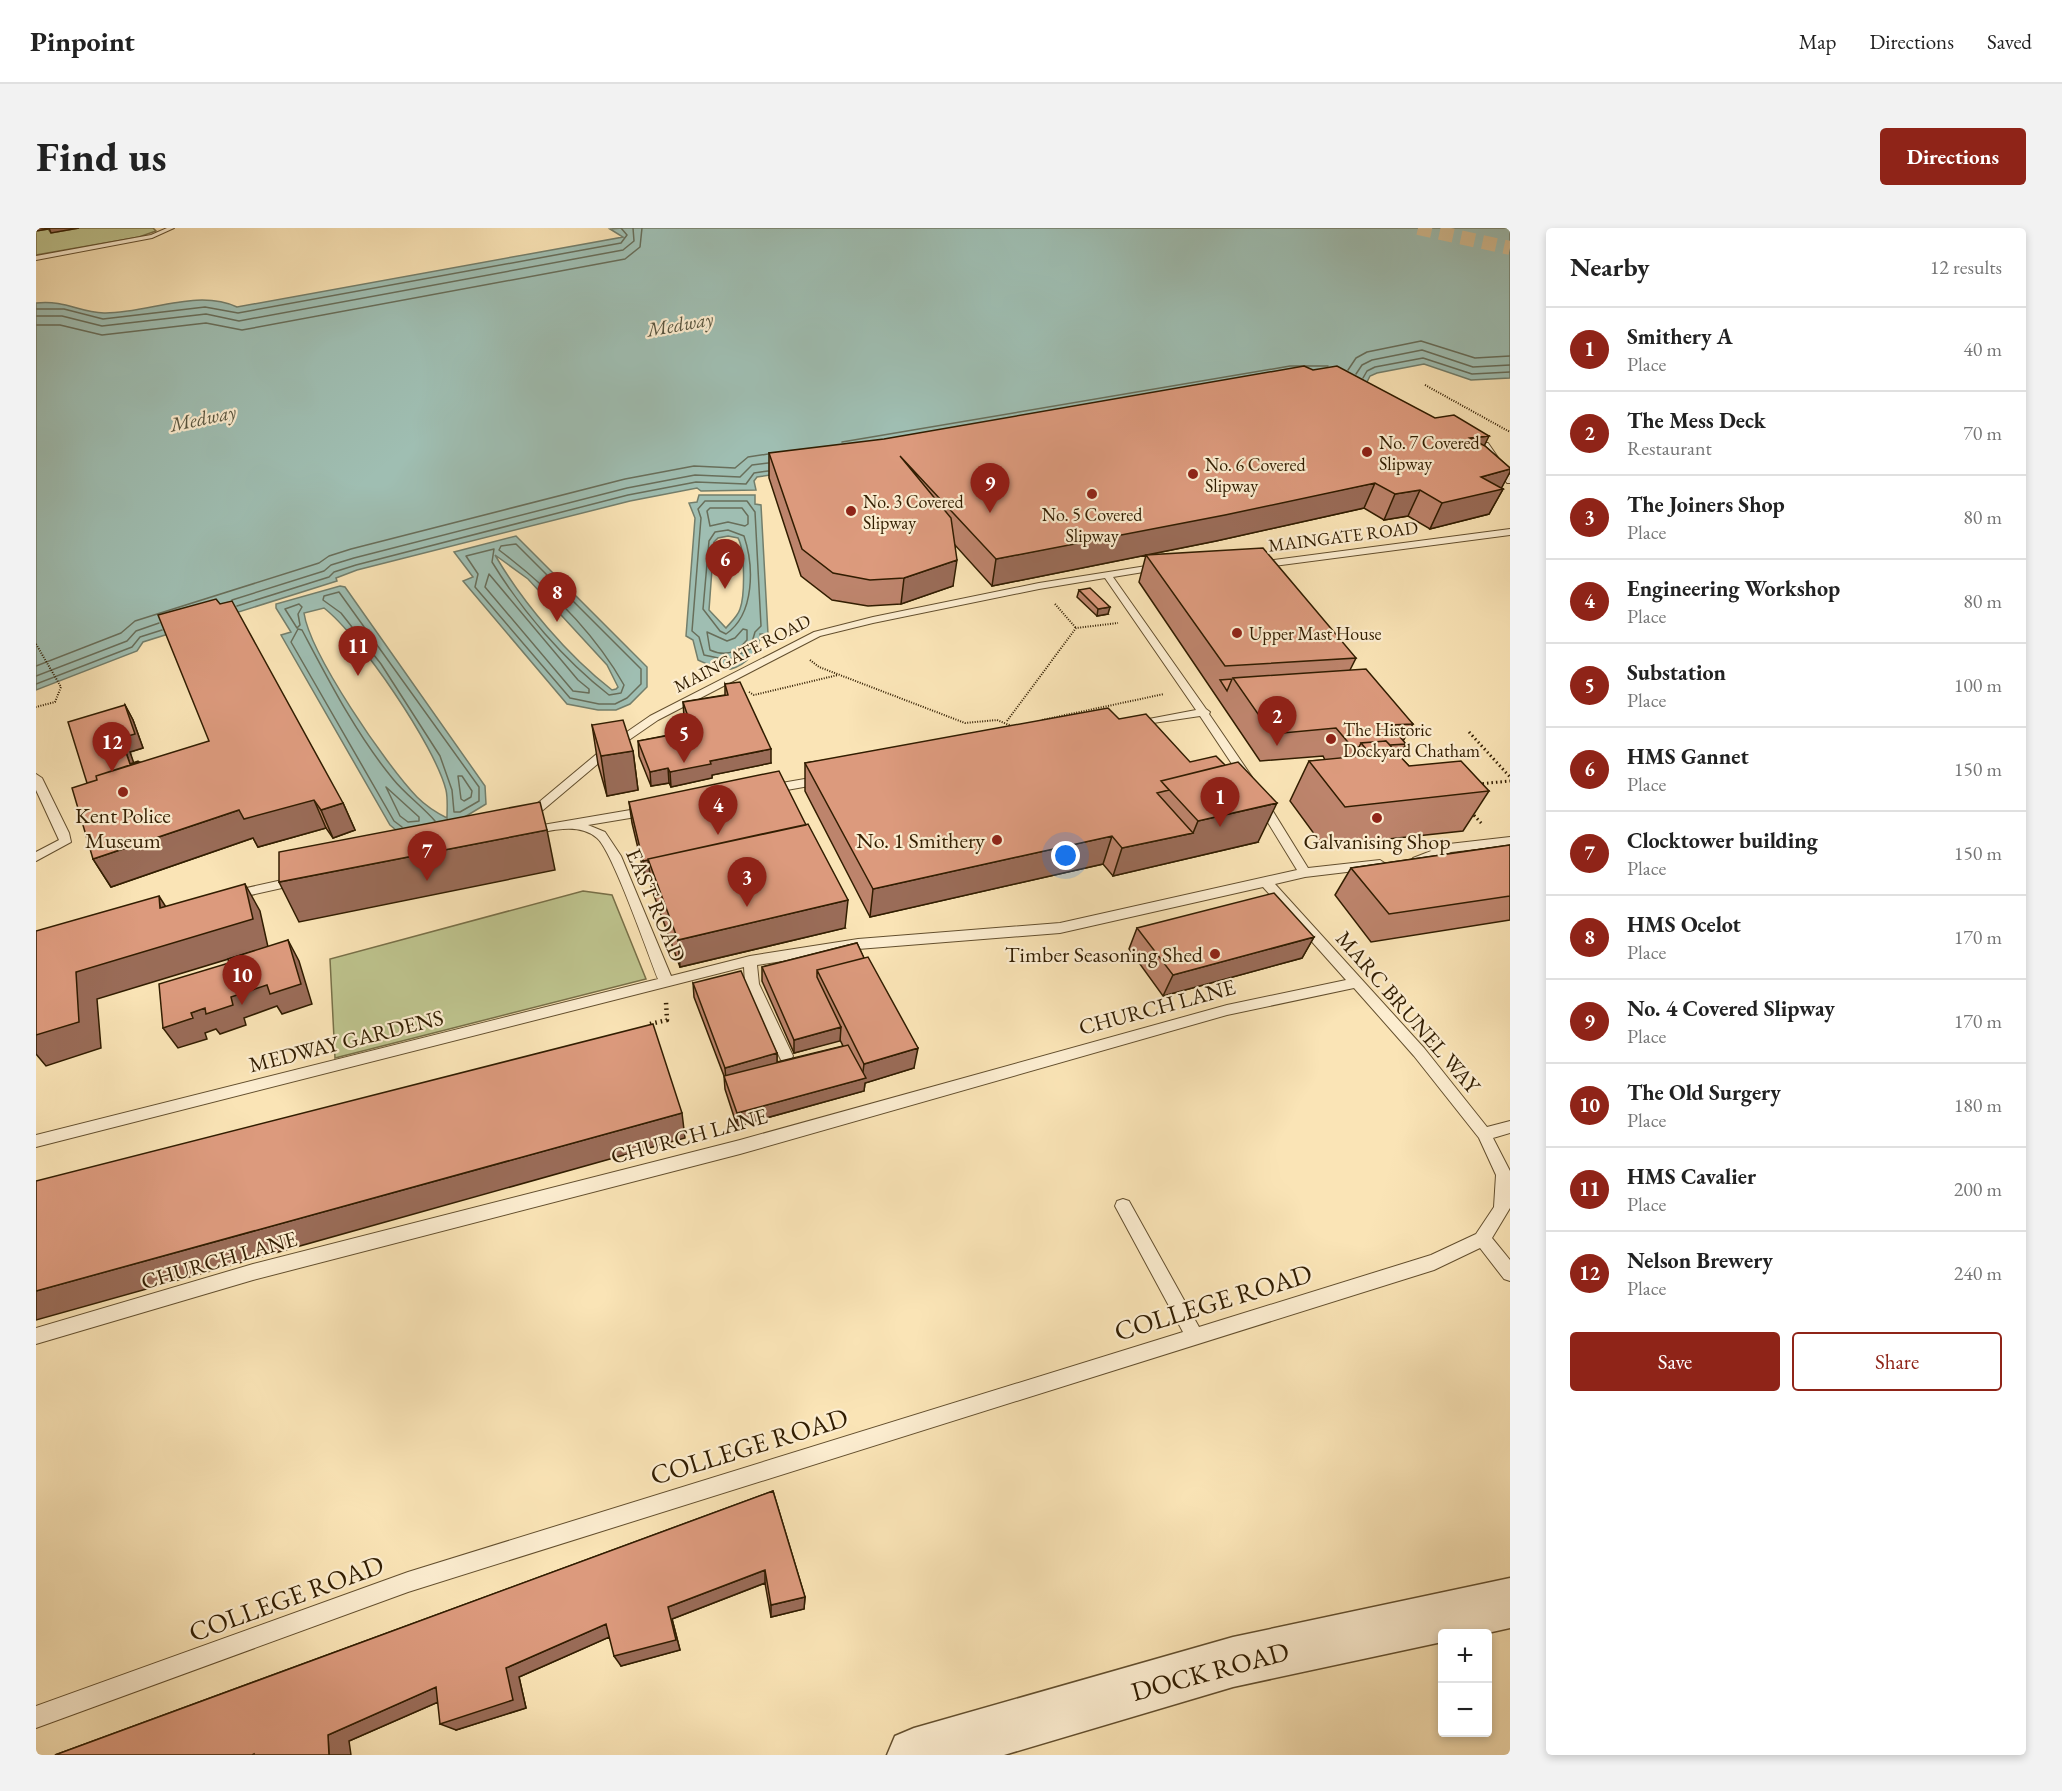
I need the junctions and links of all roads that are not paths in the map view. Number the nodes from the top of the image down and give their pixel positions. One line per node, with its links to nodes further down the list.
1 (171, 228): 2 (lane)
2 (36, 258)
3 (1485, 445): 4 (lane)
4 (1510, 481)
5 (1510, 532): 6 (lane, MAINGATE ROAD)
6 (1252, 565)
7 (1172, 566): 8 (lane, MAINGATE ROAD)
8 (1107, 574): 9 (lane); 16 (lane, MAINGATE ROAD)
9 (1205, 712): 10 (lane); 21 (lane)
10 (1123, 726)
11 (36, 778): 18 (lane)
12 (831, 778): 13 (lane)
13 (760, 791)
14 (655, 809): 15 (lane)
15 (573, 824): 16 (lane, EAST ROAD); 26 (lane, EAST ROAD)
16 (518, 829)
17 (1508, 841): 19 (lane)
18 (36, 856)
19 (1407, 862): 20 (lane); 21 (lane, MEDWAY GARDENS)
20 (1447, 864)
21 (1305, 873): 23 (lane, MEDWAY GARDENS)
22 (309, 878): 24 (lane)
23 (1265, 881): 25 (lane, MEDWAY GARDENS); 27 (lane, MARC BRUNEL WAY)
24 (222, 898)
25 (750, 961): 26 (lane, MEDWAY GARDENS); 28 (lane)
26 (666, 981): 31 (lane, MEDWAY GARDENS)
27 (1354, 983): 30 (lane, MARC BRUNEL WAY); 35 (lane, CHURCH LANE)
28 (786, 1056)
29 (1510, 1127): 30 (lane)
30 (1484, 1134): 33 (lane, MARC BRUNEL WAY)
31 (36, 1142)
32 (1123, 1206): 36 (lane)
33 (1482, 1239): 34 (lane); 36 (lane, COLLEGE ROAD)
34 (1510, 1273)
35 (36, 1336)
36 (1194, 1336): 38 (lane, COLLEGE ROAD)
37 (1510, 1603): 39 (street, DOCK ROAD)
38 (36, 1717)
39 (914, 1755)

